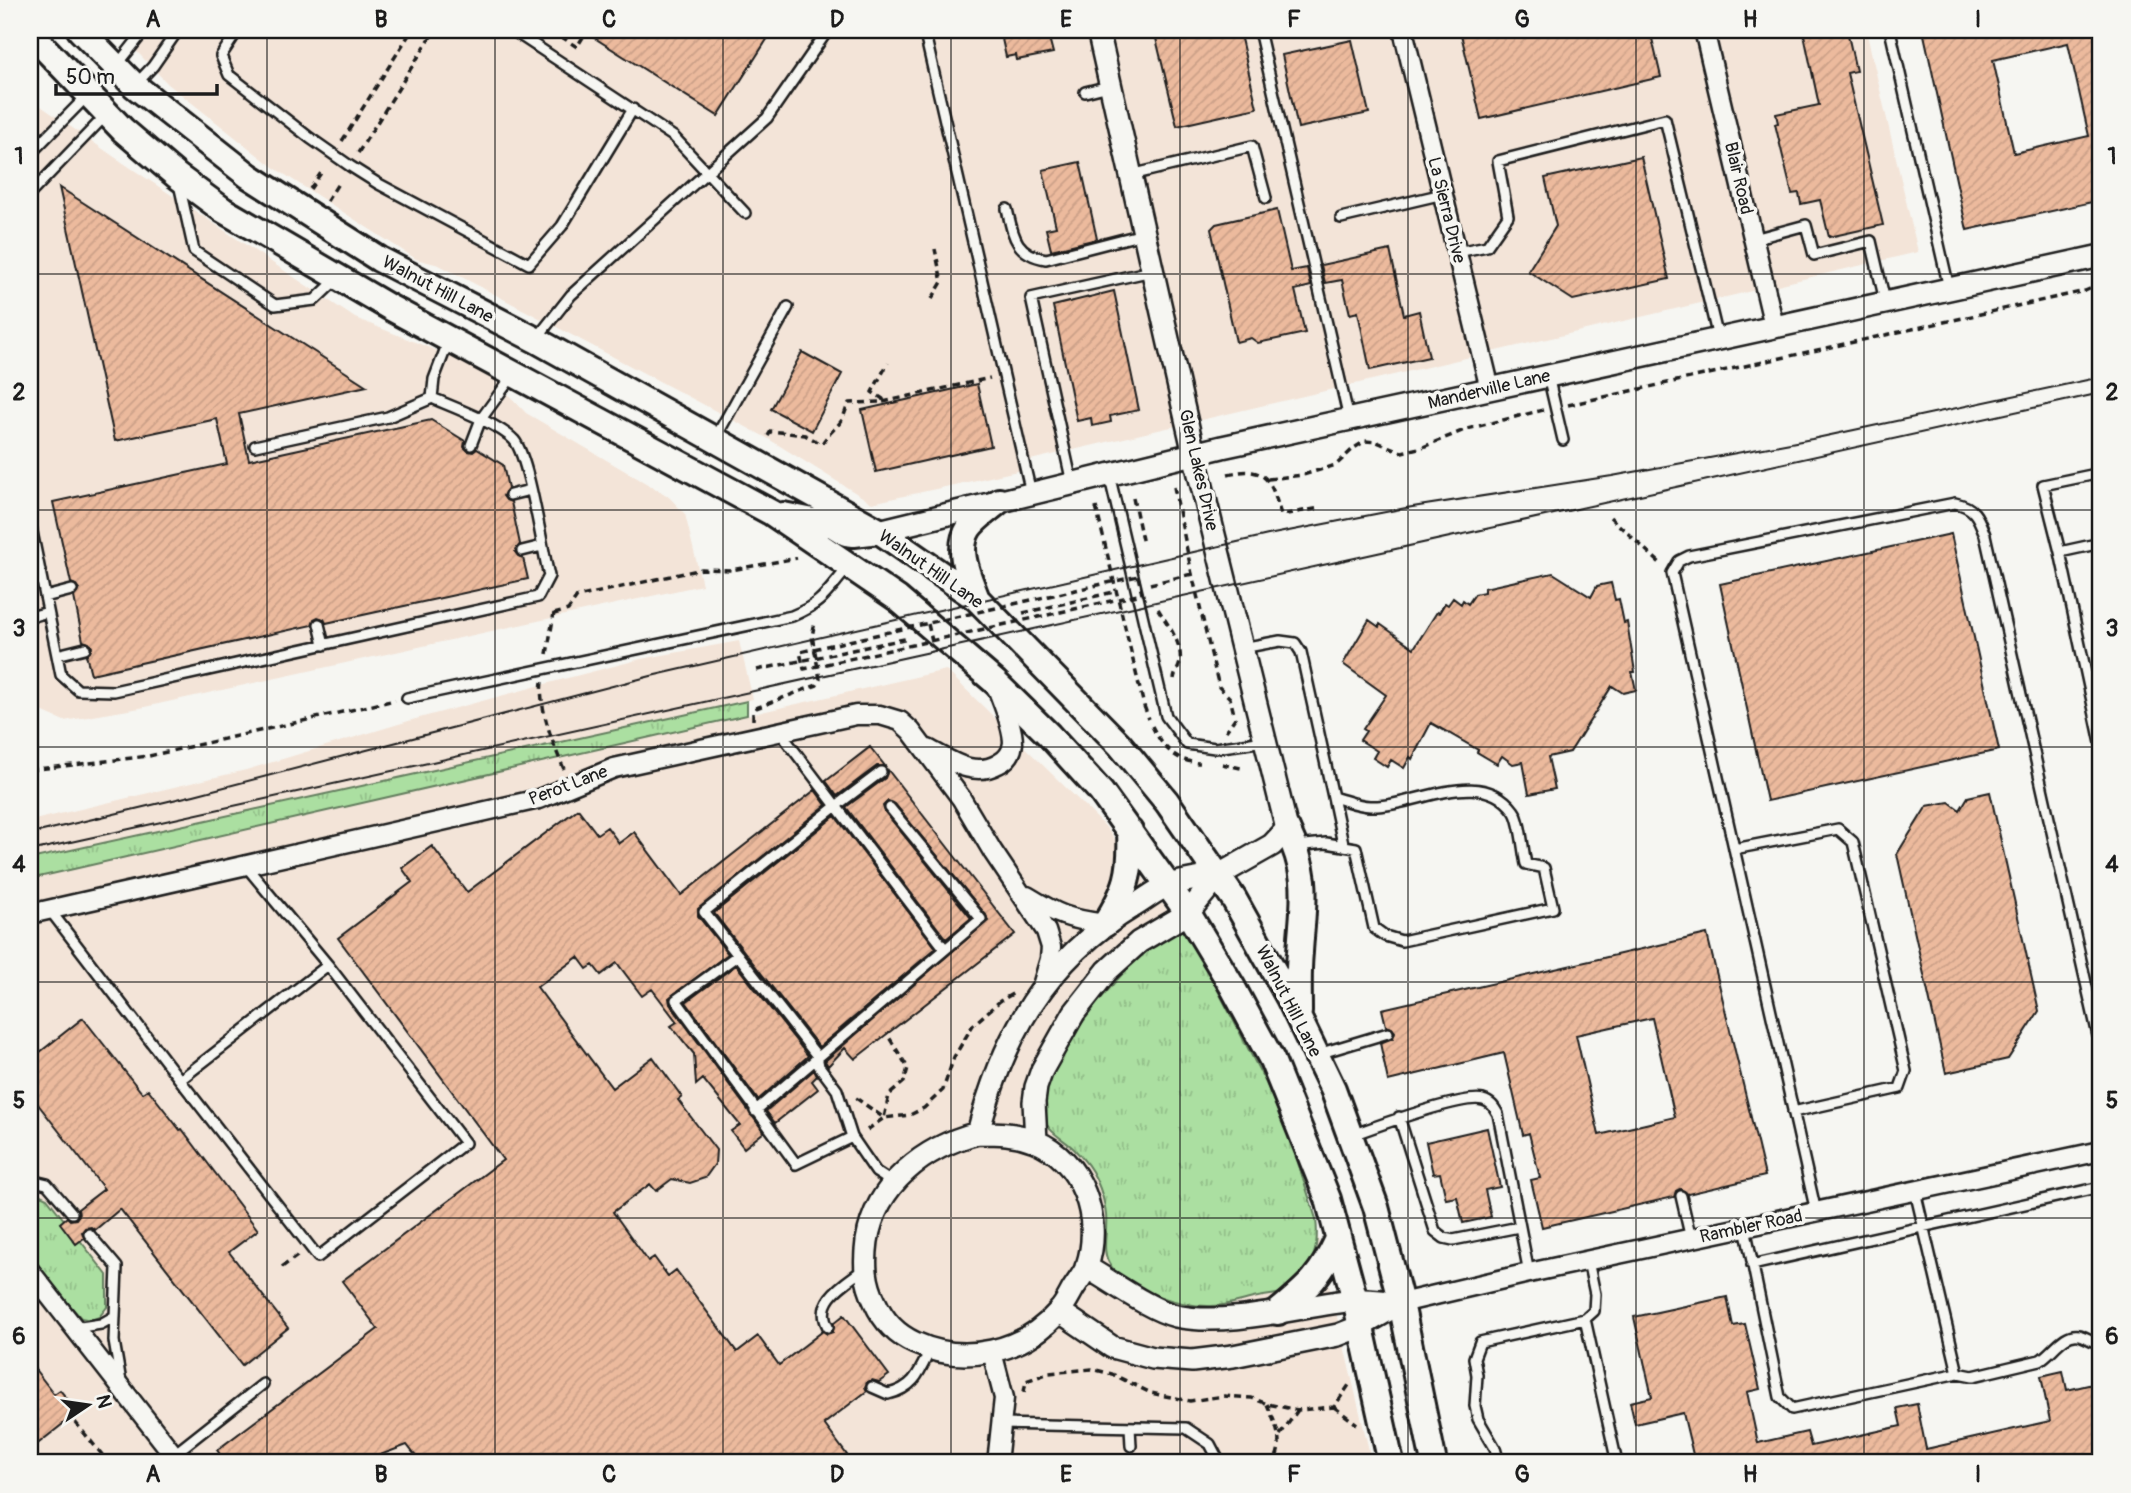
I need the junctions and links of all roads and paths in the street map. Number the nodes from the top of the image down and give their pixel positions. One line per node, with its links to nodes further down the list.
1 (80, 30): 18 (main road, Walnut Hill Lane)
2 (145, 30): 18 (lane)
3 (178, 30): 19 (lane)
4 (238, 30): 23 (lane)
5 (412, 30): 25 (path)
6 (435, 30): 27 (path)
7 (512, 30): 23 (lane)
8 (551, 30): 17 (path)
9 (828, 30): 29 (lane)
10 (924, 30): 83 (lane)
11 (1098, 30): 20 (street, Glen Lakes Drive)
12 (1259, 30): 68 (lane)
13 (1403, 30): 35 (street, La Sierra Drive)
14 (1704, 30): 42 (street, Blair Road)
15 (1890, 30): 49 (lane)
16 (30, 33): 22 (main road)
17 (583, 37)
18 (115, 68): 19 (main road, Walnut Hill Lane); 22 (main road)
19 (135, 86): 24 (main road); 56 (main road, Walnut Hill Lane)
20 (1111, 86): 21 (lane); 30 (street, Glen Lakes Drive)
21 (1085, 92)
22 (88, 95): 24 (main road); 26 (lane)
23 (634, 109): 29 (lane)
24 (108, 114): 31 (main road); 34 (lane)
25 (342, 141)
26 (30, 154)
27 (357, 154)
28 (323, 170): 33 (path)
29 (708, 172): 39 (lane); 56 (lane)
30 (1131, 175): 36 (lane); 41 (street, Glen Lakes Drive)
31 (177, 176): 47 (main road); 47 (lane)
32 (339, 183): 37 (path)
33 (310, 189)
34 (30, 194)
35 (1443, 194): 40 (lane); 44 (street, La Sierra Drive)
36 (1266, 198)
37 (327, 201)
38 (1007, 209): 41 (lane)
39 (745, 213)
40 (1341, 218)
41 (1145, 234): 46 (street, Glen Lakes Drive)
42 (1754, 239): 51 (lane); 53 (street, Blair Road)
43 (935, 249): 50 (path)
44 (1457, 252): 55 (lane); 61 (street, La Sierra Drive)
45 (2101, 256): 49 (street, Manderville Lane)
46 (1153, 270): 75 (street, Glen Lakes Drive); 80 (lane)
47 (338, 278): 54 (main road)
48 (2101, 284): 64 (path)
49 (1949, 288): 51 (street, Manderville Lane)
50 (933, 299)
51 (1885, 301): 53 (street, Manderville Lane)
52 (788, 307): 71 (lane)
53 (1774, 326): 55 (street, Manderville Lane)
54 (449, 338): 58 (main road); 62 (lane)
55 (1718, 338): 59 (street, Manderville Lane)
56 (536, 340): 58 (main road); 71 (main road, Walnut Hill Lane)
57 (888, 363): 63 (path)
58 (514, 373): 67 (lane); 88 (main road)
59 (1548, 376): 61 (street, Manderville Lane); 72 (lane)
60 (992, 377): 63 (path)
61 (1490, 389): 68 (street, Manderville Lane)
62 (432, 398): 67 (lane); 74 (lane)
63 (883, 402): 70 (path)
64 (1572, 404)
65 (1541, 411): 69 (path)
66 (1463, 417): 69 (path)
67 (481, 419): 73 (lane); 82 (lane)
68 (1349, 419): 75 (street, Manderville Lane)
69 (1467, 429): 79 (path)
70 (768, 436)
71 (715, 440): 91 (main road, Walnut Hill Lane)
72 (1563, 440)
73 (471, 445)
74 (255, 446)
75 (1194, 454): 77 (street, Manderville Lane); 119 (street, Glen Lakes Drive)
76 (2101, 472): 96 (lane)
77 (1109, 474): 80 (street, Manderville Lane); 129 (lane)
78 (1228, 474): 79 (path)
79 (1268, 479): 87 (path)
80 (1072, 483): 83 (street, Manderville Lane)
81 (1174, 487): 128 (path)
82 (530, 489): 84 (lane); 94 (lane)
83 (1031, 493): 86 (street, Manderville Lane)
84 (510, 495)
85 (1133, 498): 93 (path)
86 (999, 501): 91 (street, Manderville Lane); 106 (main road)
87 (1320, 508)
88 (772, 513): 91 (main road); 99 (main road)
89 (1610, 517): 100 (path)
90 (30, 522): 97 (lane)
91 (879, 531): 106 (main road, Walnut Hill Lane)
92 (2101, 543): 96 (lane)
93 (1143, 545)
94 (541, 546): 95 (lane); 117 (lane)
95 (522, 551)
96 (2060, 552): 130 (lane)
97 (33, 554): 104 (lane)
98 (802, 557): 110 (path)
99 (851, 565): 105 (lane); 123 (main road)
100 (1672, 573): 140 (lane); 157 (lane)
101 (1152, 583): 103 (path)
102 (72, 590): 104 (lane)
103 (1155, 596)
104 (45, 597): 109 (lane)
105 (823, 599): 121 (path); 125 (lane)
106 (977, 599): 142 (main road, Walnut Hill Lane)
107 (1065, 604): 111 (path)
108 (1157, 608): 124 (path)
109 (48, 612): 112 (lane); 120 (lane)
110 (554, 614)
111 (1010, 616)
112 (30, 617)
113 (319, 624): 117 (lane)
114 (928, 624): 115 (path, bridge); 116 (path, bridge); 116 (path, bridge)
115 (930, 633): 116 (path, bridge); 121 (path)
116 (932, 641)
117 (324, 645): 120 (lane)
118 (85, 648): 120 (lane)
119 (1242, 648): 129 (street, Glen Lakes Drive); 134 (lane)
120 (57, 655)
121 (816, 658): 122 (path); 126 (path)
122 (758, 670)
123 (995, 682): 131 (street); 137 (main road)
124 (1176, 685)
125 (407, 698): 132 (path)
126 (754, 722)
127 (780, 732): 131 (street, Perot Lane); 135 (lane); 141 (street, Perot Lane)
128 (1219, 734)
129 (1265, 741): 138 (street, Glen Lakes Drive)
130 (2101, 743)
131 (922, 746): 144 (street, Perot Lane)
132 (30, 770)
133 (881, 772): 135 (lane)
134 (1333, 797): 139 (lane); 139 (lane)
135 (836, 806): 149 (lane); 150 (lane)
136 (890, 808): 149 (lane)
137 (1130, 831): 143 (main road); 148 (main road)
138 (1291, 838): 139 (lane); 142 (street); 154 (main road)
139 (1343, 844)
140 (1734, 849): 163 (lane); 163 (lane)
141 (244, 864): 145 (street, Perot Lane); 151 (lane)
142 (1219, 875): 143 (street); 146 (street); 154 (main road, Walnut Hill Lane)
143 (1169, 885): 146 (main road); 148 (street)
144 (1022, 893): 148 (street); 152 (street, Perot Lane)
145 (48, 908): 147 (street, Perot Lane); 160 (lane)
146 (1188, 913): 169 (street); 182 (main road)
147 (30, 914)
148 (1105, 924): 152 (street)
149 (945, 949): 159 (lane)
150 (738, 956): 159 (lane); 162 (lane)
151 (328, 965): 160 (lane); 160 (lane)
152 (1041, 989): 166 (street)
153 (1016, 992): 165 (path)
154 (1299, 1016): 158 (main road, Walnut Hill Lane)
155 (1388, 1033): 158 (lane)
156 (887, 1034): 165 (path)
157 (2101, 1049)
158 (1317, 1054): 167 (main road, Walnut Hill Lane)
159 (817, 1056): 162 (lane); 168 (lane)
160 (180, 1080)
161 (850, 1089): 165 (path)
162 (755, 1111): 168 (lane)
163 (1793, 1112): 176 (lane)
164 (1399, 1117): 167 (lane); 178 (lane); 178 (lane)
165 (884, 1118): 168 (path)
166 (978, 1133): 169 (street); 172 (street)
167 (1351, 1135): 193 (main road, Walnut Hill Lane)
168 (852, 1137): 172 (lane)
169 (1036, 1141): 188 (street)
170 (2101, 1151): 174 (street, Rambler Road)
171 (30, 1180): 177 (lane)
172 (893, 1183): 189 (street)
173 (2101, 1187): 180 (lane)
174 (1914, 1191): 176 (street, Rambler Road); 180 (lane)
175 (1681, 1196): 183 (lane)
176 (1816, 1212): 179 (street, Rambler Road)
177 (72, 1213)
178 (1519, 1227): 191 (lane)
179 (1745, 1227): 183 (street, Rambler Road); 186 (lane)
180 (1923, 1228): 186 (lane); 204 (lane)
181 (89, 1234): 196 (lane)
182 (1338, 1239): 192 (main road); 195 (main road)
183 (1691, 1239): 185 (street, Rambler Road)
184 (301, 1253): 187 (path)
185 (1588, 1261): 191 (street, Rambler Road); 197 (lane)
186 (1752, 1265): 204 (lane)
187 (282, 1267)
188 (1086, 1267): 194 (street); 195 (street, Rambler Road)
189 (864, 1269): 200 (lane); 202 (street)
190 (30, 1271): 199 (street)
191 (1529, 1273): 193 (street, Rambler Road)
192 (1355, 1300): 193 (street, Rambler Road); 195 (street, Rambler Road); 198 (main road)
193 (1401, 1303): 198 (street, Rambler Road); 224 (main road, Walnut Hill Lane)
194 (1059, 1311): 198 (street, Rambler Road); 203 (street)
195 (1278, 1312)
196 (115, 1317): 199 (lane); 208 (lane)
197 (1585, 1319): 225 (lane); 226 (lane)
198 (1361, 1326): 223 (main road)
199 (74, 1328): 208 (street)
200 (828, 1328)
201 (2101, 1345): 204 (lane)
202 (930, 1349): 203 (street); 207 (lane)
203 (992, 1352): 213 (street)
204 (1958, 1373)
205 (262, 1384): 218 (lane)
206 (1349, 1385): 210 (path)
207 (872, 1387)
208 (123, 1393): 218 (street)
209 (1267, 1404): 211 (path); 213 (path); 216 (path)
210 (1334, 1407): 211 (path); 214 (path)
211 (1298, 1410): 216 (path)
212 (75, 1422): 219 (path)
213 (1010, 1424): 215 (lane); 220 (street)
214 (1357, 1424)
215 (1130, 1427): 217 (lane); 221 (lane)
216 (1280, 1435): 222 (path)
217 (1131, 1446)
218 (177, 1459)
219 (109, 1463)
220 (997, 1463)
221 (1220, 1463)
222 (1273, 1463)
223 (1391, 1463)
224 (1434, 1463)
225 (1499, 1463)
226 (1617, 1463)

